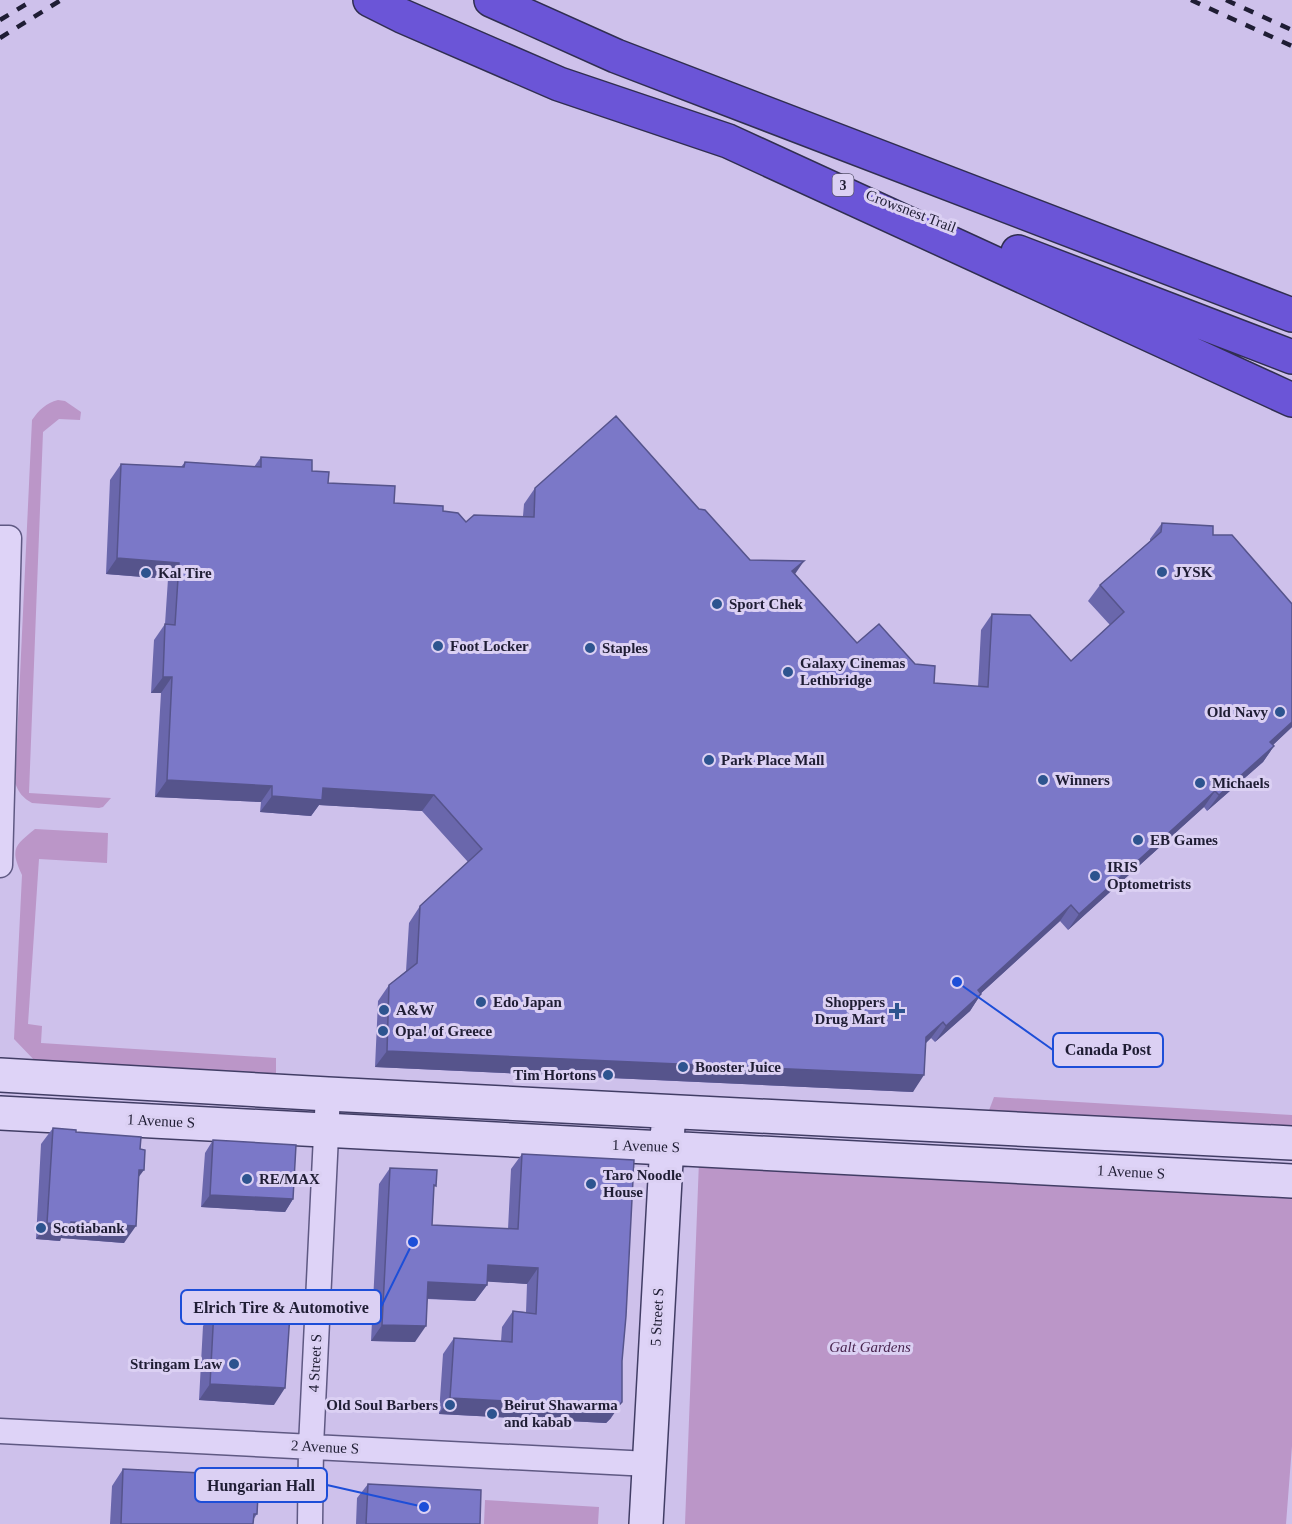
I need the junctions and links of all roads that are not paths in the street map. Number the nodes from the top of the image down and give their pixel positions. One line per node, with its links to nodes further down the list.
1 (370, 0): 6 (highway)
2 (400, 0): 6 (highway, Crowsnest Trail / 3)
3 (491, 0): 5 (highway)
4 (515, 0): 5 (highway)
5 (616, 56): 7 (highway)
6 (728, 141): 10 (highway, Crowsnest Trail / 3); 11 (highway)
7 (956, 187): 8 (highway); 9 (highway)
8 (1292, 299)
9 (1292, 315)
10 (1292, 357)
11 (1292, 400)
12 (4, 538): 13 (street)
13 (0, 865)
14 (0, 1075): 15 (street)
15 (328, 1094): 16 (street); 18 (street, 4 Street S)
16 (669, 1111): 19 (street); 20 (street, 5 Street S)
17 (0, 1113): 18 (street, 1 Avenue S)
18 (326, 1130): 20 (street, 1 Avenue S); 23 (street, 4 Street S)
19 (1292, 1143)
20 (667, 1147): 21 (street, 1 Avenue S); 24 (street, 5 Street S)
21 (1292, 1181)
22 (0, 1431): 23 (street, 2 Avenue S)
23 (311, 1446): 24 (street, 2 Avenue S); 25 (street, 4 Street S)
24 (650, 1464): 26 (street, 5 Street S)
25 (310, 1524)
26 (646, 1524)

